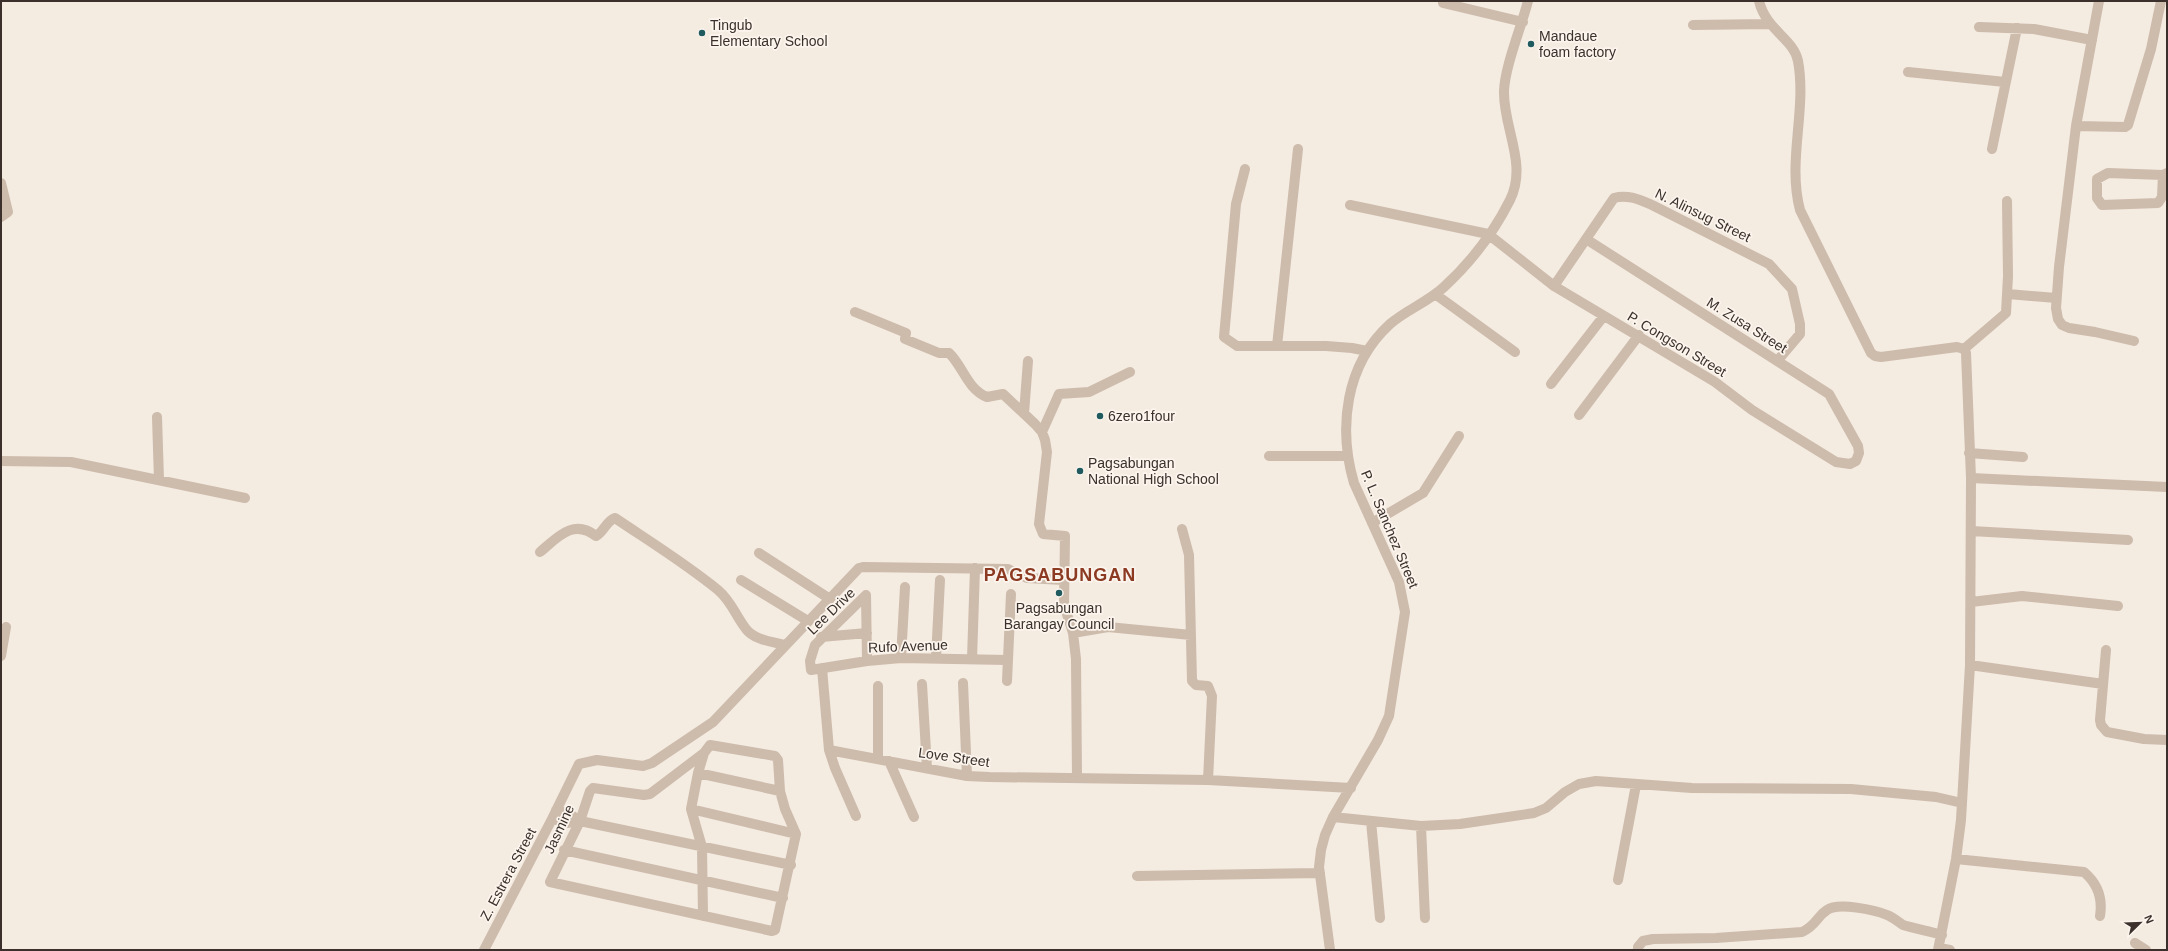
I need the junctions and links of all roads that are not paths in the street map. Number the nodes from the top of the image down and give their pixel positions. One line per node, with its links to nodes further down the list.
1 (1528, 1): 6 (street, P. L. Sanchez Street)
2 (1759, 1): 7 (street)
3 (2099, 1): 11 (street)
4 (2161, 1): 14 (street)
5 (1443, 3): 6 (street)
6 (1523, 22): 23 (street, P. L. Sanchez Street)
7 (1769, 24): 8 (street); 34 (street)
8 (1693, 25)
9 (1979, 27): 10 (street)
10 (2017, 28): 11 (street); 13 (street)
11 (2092, 40): 14 (street)
12 (1908, 72): 13 (street)
13 (2005, 82): 16 (street)
14 (2076, 126): 28 (street)
15 (1298, 149): 33 (street)
16 (1992, 149)
17 (1246, 169): 33 (street)
18 (2165, 174): 18 (street)
19 (1, 183): 22 (street)
20 (2007, 201): 27 (street)
21 (1350, 205): 23 (street)
22 (1, 217)
23 (1488, 234): 25 (street, P. Congson Street); 26 (street, P. L. Sanchez Street)
24 (1586, 239): 25 (street, N. Alinsug Street); 37 (street, M. Zusa Street); 37 (street, N. Alinsug Street)
25 (1554, 286): 30 (street, P. Congson Street)
26 (1435, 294): 35 (street, P. L. Sanchez Street); 36 (street)
27 (2008, 294): 28 (street); 34 (street)
28 (2056, 298): 32 (street)
29 (855, 312): 41 (street)
30 (1603, 317): 31 (street, P. Congson Street); 40 (street)
31 (1639, 335): 42 (street); 51 (street, P. Congson Street)
32 (2134, 341)
33 (1277, 346): 35 (street)
34 (1964, 349): 46 (street)
35 (1367, 351): 48 (street, P. L. Sanchez Street)
36 (1515, 352)
37 (1778, 360): 51 (street, M. Zusa Street)
38 (1028, 361): 41 (street)
39 (1130, 372): 44 (street)
40 (1551, 384)
41 (1024, 413): 44 (street)
42 (1579, 415)
43 (157, 417): 53 (street)
44 (1042, 432): 65 (street)
45 (1459, 436): 56 (street)
46 (1969, 453): 49 (street); 52 (street)
47 (1269, 456): 48 (street)
48 (1346, 456): 56 (street, P. L. Sanchez Street)
49 (2023, 457)
50 (1, 461): 53 (street)
51 (1856, 461)
52 (1970, 478): 54 (street); 58 (street)
53 (159, 480): 55 (street)
54 (2167, 487)
55 (245, 498)
56 (1372, 523): 104 (street, P. L. Sanchez Street)
57 (1182, 529): 75 (street)
58 (1971, 531): 59 (street); 69 (street)
59 (2128, 540)
60 (540, 552): 77 (street)
61 (759, 553): 68 (street)
62 (976, 568): 65 (street); 68 (street); 82 (street)
63 (742, 580): 71 (street)
64 (940, 580): 81 (street)
65 (1063, 580): 74 (street)
66 (905, 587): 80 (street)
67 (1011, 594): 83 (street)
68 (830, 599): 71 (street)
69 (1971, 602): 70 (street); 85 (street)
70 (2118, 606)
71 (808, 621): 77 (street)
72 (6, 627): 79 (street)
73 (868, 633): 76 (street); 76 (street, Lee Drive); 84 (street)
74 (1073, 633): 75 (street); 101 (street)
75 (1191, 635): 102 (street)
76 (821, 638): 87 (street, Lee Drive)
77 (785, 645): 108 (street, Z. Estrera Street)
78 (2106, 650): 91 (street)
79 (1, 656)
80 (901, 658): 81 (street, Rufo Avenue); 84 (street, Rufo Avenue)
81 (936, 658): 82 (street, Rufo Avenue)
82 (972, 659): 83 (street, Rufo Avenue)
83 (1006, 660): 88 (street)
84 (867, 661): 86 (street, Rufo Avenue)
85 (1970, 665): 91 (street); 106 (street)
86 (822, 668): 87 (street, Rufo Avenue); 95 (street)
87 (811, 670)
88 (1007, 681)
89 (962, 683): 100 (street)
90 (922, 684): 98 (street)
91 (2103, 684): 93 (street)
92 (878, 686): 96 (street)
93 (2167, 740)
94 (707, 749): 99 (street); 105 (street); 112 (street, Jasmine)
95 (829, 750): 96 (street, Love Street); 109 (street)
96 (878, 758): 97 (street, Love Street)
97 (889, 761): 98 (street, Love Street); 110 (street)
98 (927, 768): 100 (street, Love Street)
99 (698, 773): 105 (street); 107 (street)
100 (967, 776): 101 (street, Love Street)
101 (1077, 778): 102 (street, Love Street)
102 (1208, 780): 104 (street, Love Street)
103 (1636, 784): 106 (street); 114 (street); 123 (street)
104 (1351, 788): 111 (street, P. L. Sanchez Street)
105 (780, 791): 115 (street)
106 (1962, 803): 118 (street)
107 (691, 809): 115 (street); 116 (street)
108 (554, 814): 112 (street); 132 (street, Z. Estrera Street)
109 (856, 816)
110 (914, 816)
111 (1333, 817): 113 (street); 120 (street, P. L. Sanchez Street)
112 (578, 820): 116 (street); 117 (street, Jasmine)
113 (1371, 821): 114 (street); 127 (street)
114 (1421, 826): 128 (street)
115 (796, 834): 119 (street)
116 (702, 847): 119 (street); 122 (street)
117 (564, 850): 122 (street); 125 (street, Jasmine)
118 (1956, 859): 126 (street); 129 (street)
119 (791, 865): 124 (street)
120 (1320, 873): 121 (street); 133 (street, P. L. Sanchez Street)
121 (1137, 876)
122 (704, 880): 124 (street); 125 (street)
123 (1618, 880)
124 (783, 898): 125 (street)
125 (703, 916)
126 (2100, 916)
127 (1380, 918)
128 (1425, 918)
129 (1942, 935): 131 (street); 134 (street)
130 (2135, 943): 136 (street)
131 (1939, 949): 135 (street)
132 (484, 950)
133 (1330, 950)
134 (1638, 950)
135 (1950, 950)
136 (2146, 950)

